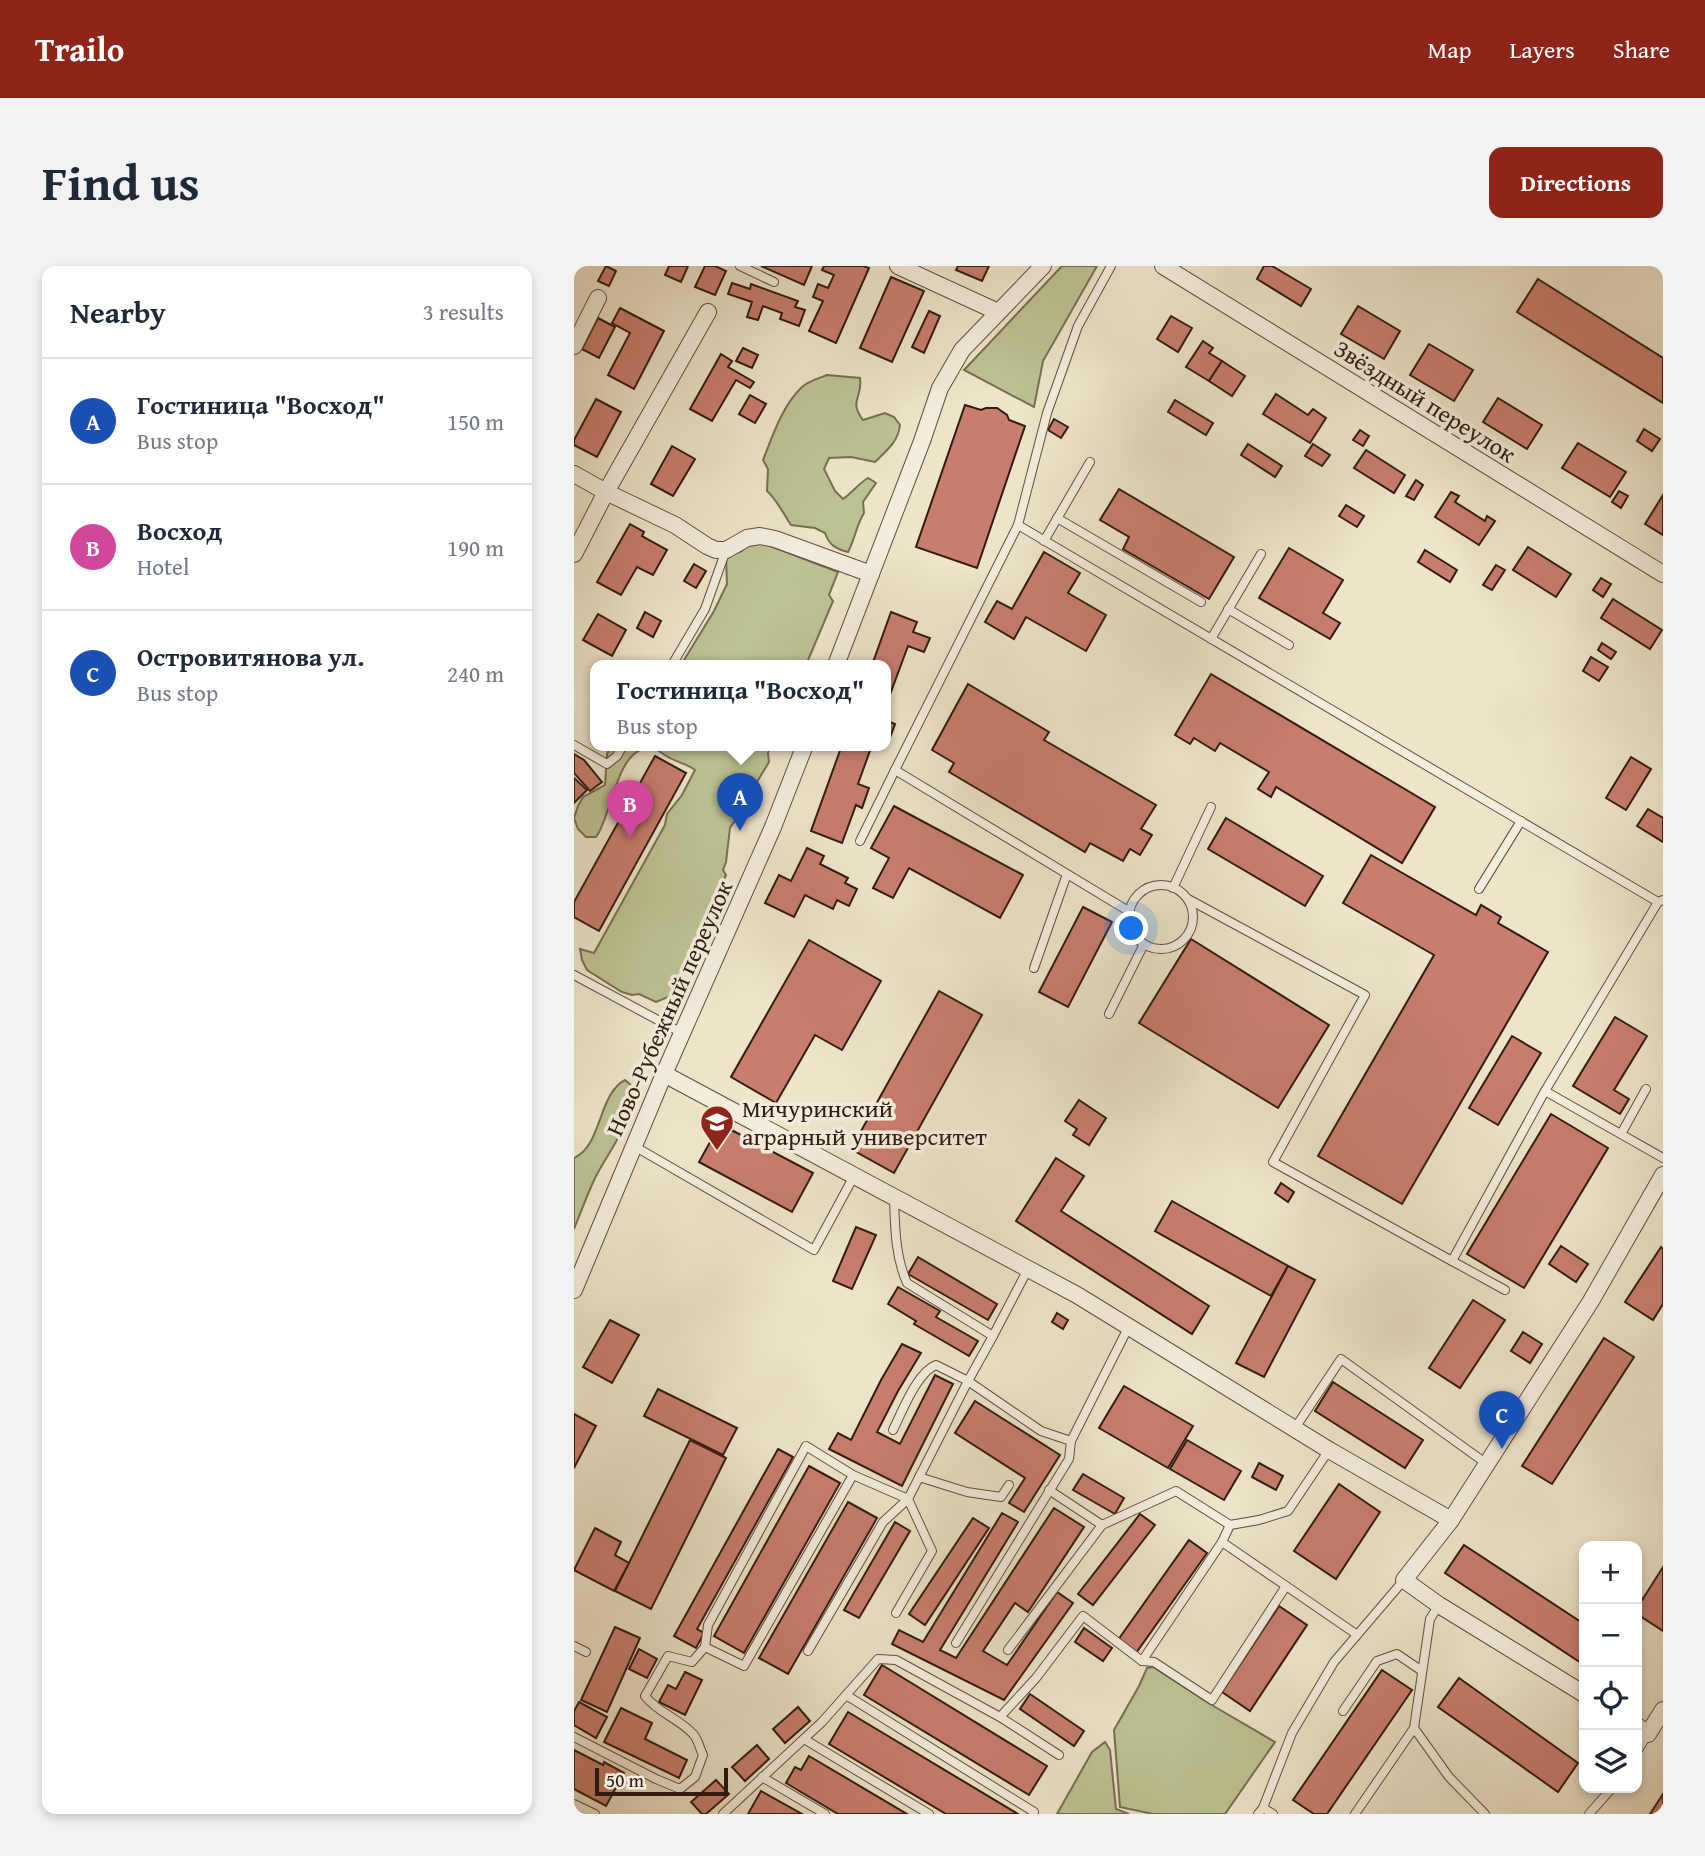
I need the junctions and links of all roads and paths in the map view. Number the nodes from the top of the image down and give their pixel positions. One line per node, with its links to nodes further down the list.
1 (740, 266): 6 (lane)
2 (898, 266): 8 (street)
3 (1043, 266): 8 (street)
4 (1111, 266): 15 (lane)
5 (1163, 266): 21 (street, Звёздный переулок)
6 (774, 282)
7 (598, 298): 10 (street)
8 (998, 312): 20 (street)
9 (708, 313): 13 (street)
10 (574, 346)
11 (1090, 462): 14 (lane)
12 (574, 474): 13 (street)
13 (606, 492): 17 (street); 18 (street)
14 (1057, 518): 16 (lane); 22 (lane)
15 (1018, 526): 16 (lane); 31 (lane)
16 (1044, 541): 24 (lane)
17 (726, 550): 20 (street); 26 (lane)
18 (574, 554)
19 (1261, 554): 23 (lane)
20 (871, 574): 27 (street)
21 (1663, 574)
22 (1201, 602)
23 (1228, 609): 24 (lane); 25 (lane)
24 (1210, 639): 33 (lane)
25 (1289, 645)
26 (674, 660)
27 (838, 660)
28 (574, 745): 29 (lane)
29 (620, 751)
30 (803, 751): 45 (street, Ново-Рубежный переулок)
31 (895, 771): 34 (lane); 35 (lane)
32 (1212, 807): 36 (lane)
33 (1521, 821): 37 (lane); 39 (lane)
34 (860, 841)
35 (1067, 874): 40 (lane); 42 (lane)
36 (1173, 888): 38 (lane); 40 (lane)
37 (1479, 890)
38 (1188, 899): 41 (lane); 55 (lane)
39 (1661, 901): 48 (lane)
40 (1130, 912): 41 (lane)
41 (1144, 944): 44 (lane)
42 (1034, 968)
43 (574, 975): 45 (lane)
44 (1109, 1014)
45 (682, 1033): 46 (street, Ново-Рубежный переулок)
46 (664, 1074): 50 (street, Ново-Рубежный переулок); 53 (street)
47 (1646, 1090): 49 (lane)
48 (1545, 1091): 49 (lane); 55 (lane)
49 (1621, 1134): 51 (lane)
50 (634, 1146): 53 (lane); 57 (street, Ново-Рубежный переулок)
51 (1663, 1158)
52 (1663, 1175): 66 (street)
53 (854, 1176): 54 (street)
54 (894, 1198): 56 (street); 60 (lane)
55 (1452, 1261): 58 (lane)
56 (1028, 1269): 59 (street); 60 (lane)
57 (574, 1290)
58 (1506, 1290)
59 (1129, 1326): 62 (street); 64 (lane)
60 (993, 1336): 61 (lane)
61 (968, 1381): 63 (lane); 64 (lane); 68 (lane)
62 (1295, 1429): 65 (street); 66 (lane)
63 (893, 1430)
64 (1071, 1441): 70 (lane)
65 (1329, 1450): 72 (street); 74 (lane)
66 (1487, 1464): 72 (street)
67 (853, 1475): 71 (lane); 83 (lane); 83 (lane)
68 (919, 1477): 69 (lane); 71 (lane)
69 (1009, 1485)
70 (1049, 1490): 73 (lane); 81 (lane)
71 (908, 1499): 79 (lane); 85 (lane)
72 (1451, 1520): 76 (street)
73 (1102, 1525): 74 (lane); 84 (lane)
74 (1230, 1525): 75 (lane)
75 (1222, 1542): 77 (lane); 87 (lane)
76 (1404, 1580): 78 (street); 80 (lane)
77 (1286, 1586): 80 (lane); 87 (lane)
78 (1439, 1605): 88 (lane); 89 (street)
79 (896, 1613)
80 (1356, 1634): 102 (lane)
81 (956, 1643)
82 (574, 1646): 86 (lane)
83 (705, 1647): 96 (lane)
84 (1007, 1650)
85 (808, 1651)
86 (586, 1652)
87 (1142, 1661): 93 (lane)
88 (1422, 1671): 92 (lane); 94 (lane)
89 (1579, 1691)
90 (846, 1695): 93 (lane); 97 (lane); 103 (lane)
91 (1663, 1710): 95 (street)
92 (1343, 1711)
93 (1000, 1717): 98 (lane)
94 (1414, 1728): 109 (lane); 110 (lane)
95 (1643, 1730)
96 (574, 1737)
97 (804, 1739): 99 (lane); 107 (lane)
98 (1059, 1755)
99 (762, 1777): 105 (lane); 106 (lane)
100 (1608, 1793): 111 (lane)
101 (574, 1804): 104 (lane)
102 (1260, 1811): 108 (lane)
103 (1034, 1812)
104 (595, 1814)
105 (723, 1814)
106 (825, 1814)
107 (929, 1814)
108 (1273, 1814)
109 (1355, 1814)
110 (1485, 1814)
111 (1589, 1814)

